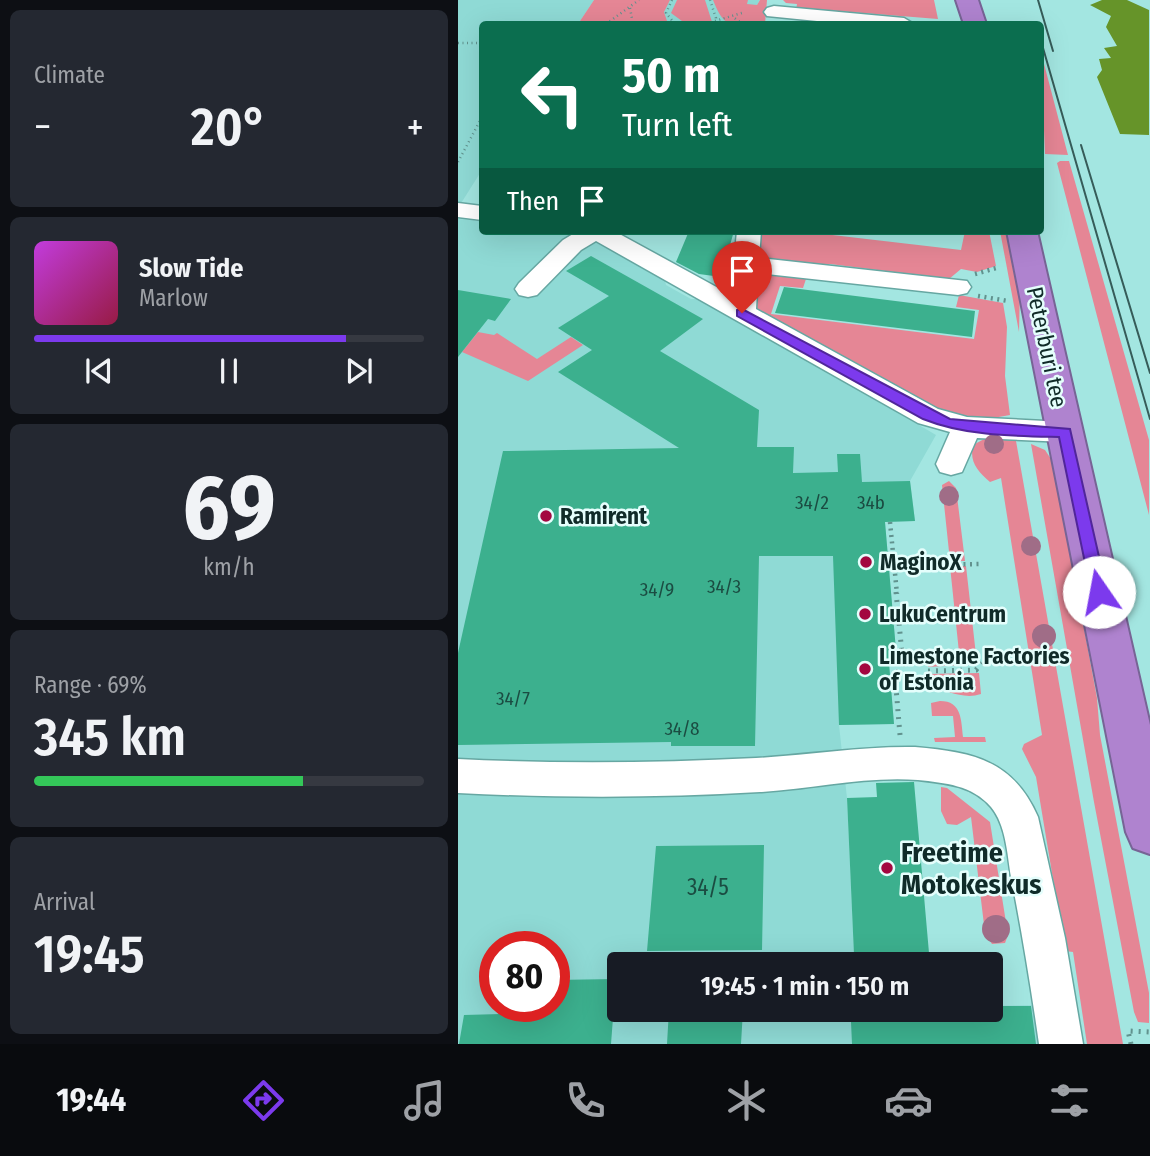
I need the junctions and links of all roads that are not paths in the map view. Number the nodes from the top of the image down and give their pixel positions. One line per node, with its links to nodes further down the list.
1 (967, 0): 4 (highway)
2 (774, 12): 3 (lane)
3 (872, 21)
4 (974, 21)
5 (458, 210): 6 (lane)
6 (479, 213)
7 (589, 235): 13 (lane)
8 (603, 235): 14 (lane)
9 (749, 235): 11 (lane)
10 (1023, 235): 16 (highway, Peterburi tee)
11 (747, 264): 12 (lane); 14 (lane)
12 (958, 288)
13 (528, 289)
14 (742, 313): 15 (lane)
15 (967, 427): 16 (lane); 17 (lane)
16 (1065, 432): 19 (highway, Peterburi tee)
17 (951, 464)
18 (458, 776): 20 (lane)
19 (1149, 832)
20 (1061, 1044)

